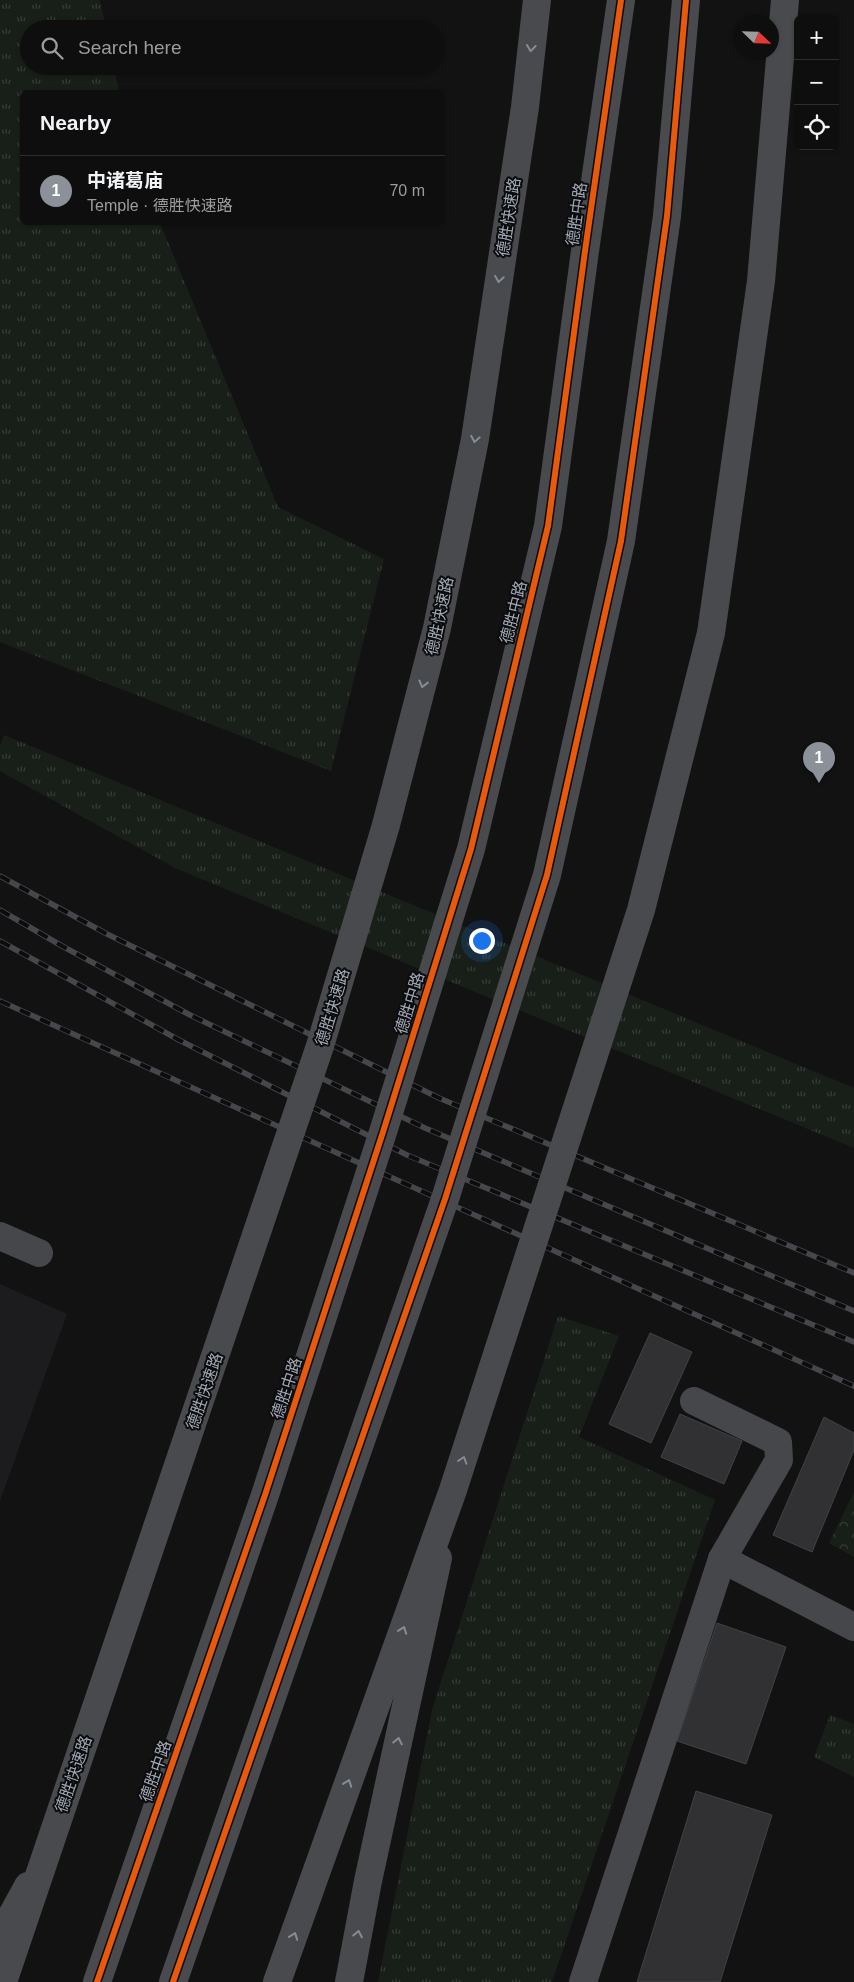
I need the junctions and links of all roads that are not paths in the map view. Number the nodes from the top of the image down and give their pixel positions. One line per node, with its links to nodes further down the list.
1 (536, 0): 11 (main road, 德胜快速路, one-way to 11, bridge)
2 (621, 0): 14 (main road, 德胜中路, bridge)
3 (686, 0): 15 (main road, bridge)
4 (785, 0): 8 (main road, one-way to 4, bridge)
5 (0, 1236): 6 (street)
6 (39, 1253)
7 (694, 1401): 9 (street)
8 (453, 1490): 16 (main road, one-way to 8, bridge); 17 (main road, one-way to 8, bridge)
9 (722, 1559): 10 (street); 18 (street)
10 (854, 1627)
11 (48, 1847): 12 (main road, bridge); 13 (main road, 德胜快速路, bridge)
12 (0, 1937)
13 (3, 1982)
14 (97, 1982)
15 (173, 1982)
16 (277, 1982)
17 (349, 1982)
18 (583, 1982)

